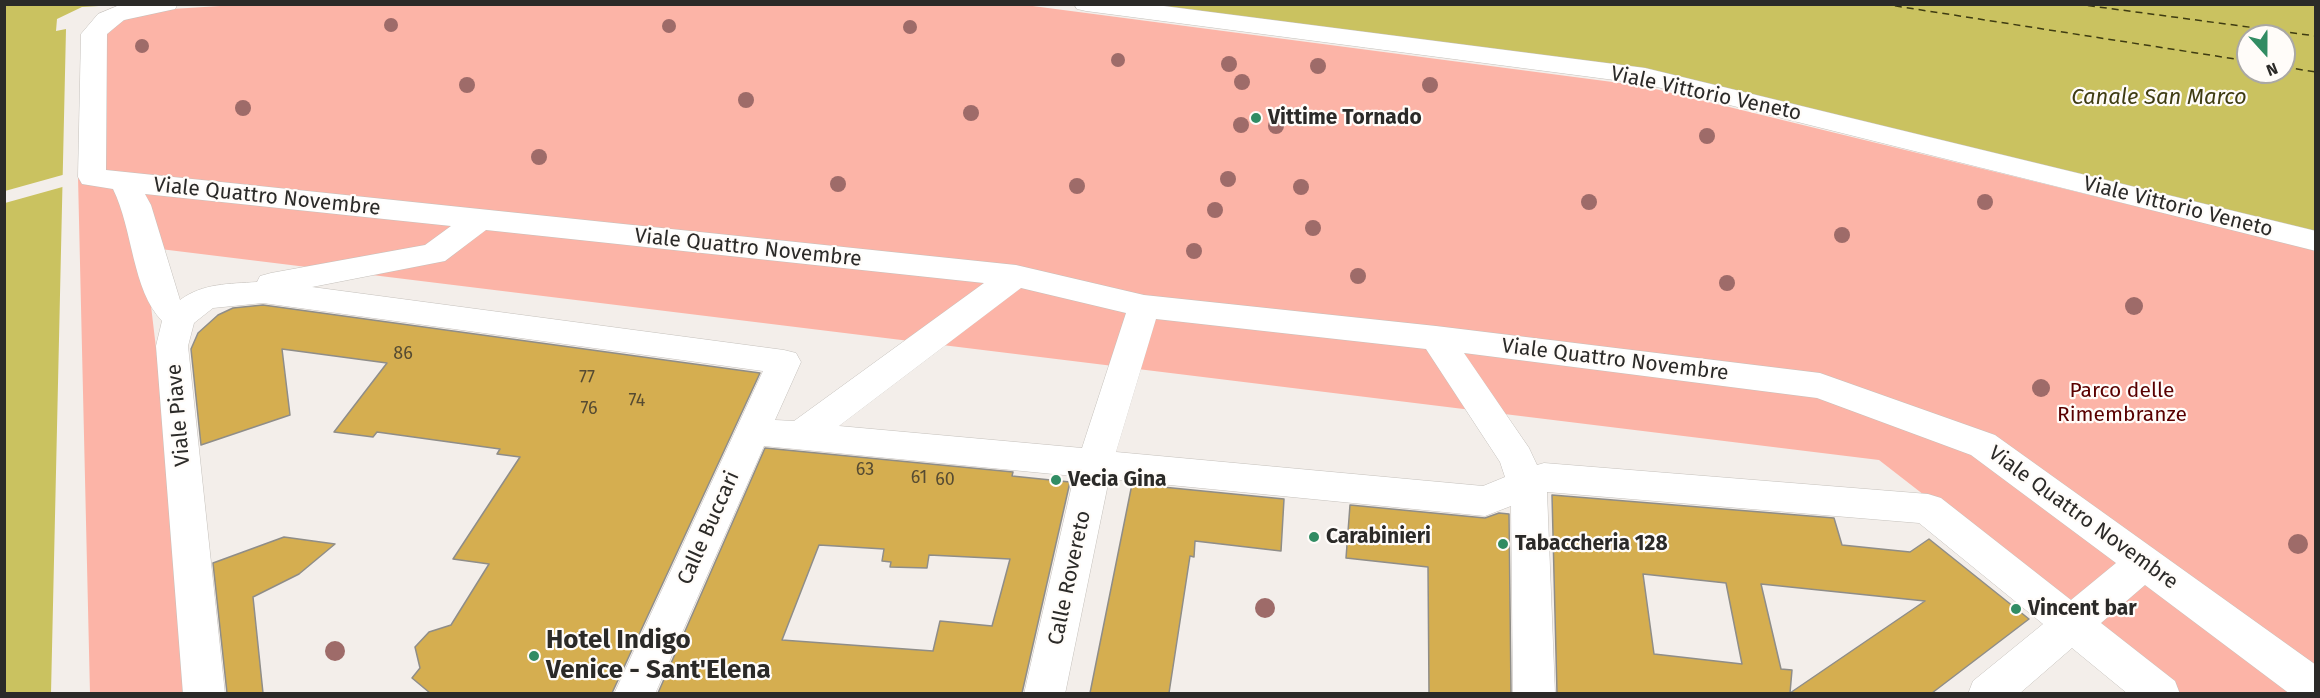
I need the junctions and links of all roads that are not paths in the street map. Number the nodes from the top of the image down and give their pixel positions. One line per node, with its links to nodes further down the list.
1 (166, 4): 3 (street)
2 (1086, 4): 5 (street, Viale Vittorio Veneto)
3 (124, 182): 4 (street, Viale Quattro Novembre); 9 (street)
4 (481, 219): 6 (street, Viale Quattro Novembre); 7 (street)
5 (2316, 241)
6 (1016, 276): 8 (street, Viale Quattro Novembre); 12 (street)
7 (263, 292): 9 (street); 11 (street, Calle Buccari)
8 (1144, 306): 10 (street, Viale Quattro Novembre); 13 (street)
9 (179, 318): 18 (street, Viale Piave)
10 (1436, 338): 14 (street); 15 (street, Viale Quattro Novembre)
11 (753, 431): 12 (street); 19 (street, Calle Buccari)
12 (801, 435): 13 (street)
13 (1095, 462): 14 (street); 20 (street, Calle Rovereto)
14 (1526, 485): 16 (street); 21 (street)
15 (2145, 562): 16 (street); 17 (street, Viale Quattro Novembre)
16 (2072, 624): 22 (street); 23 (street)
17 (2316, 689)
18 (204, 693)
19 (634, 693)
20 (1044, 693)
21 (1534, 693)
22 (1988, 693)
23 (2160, 693)

